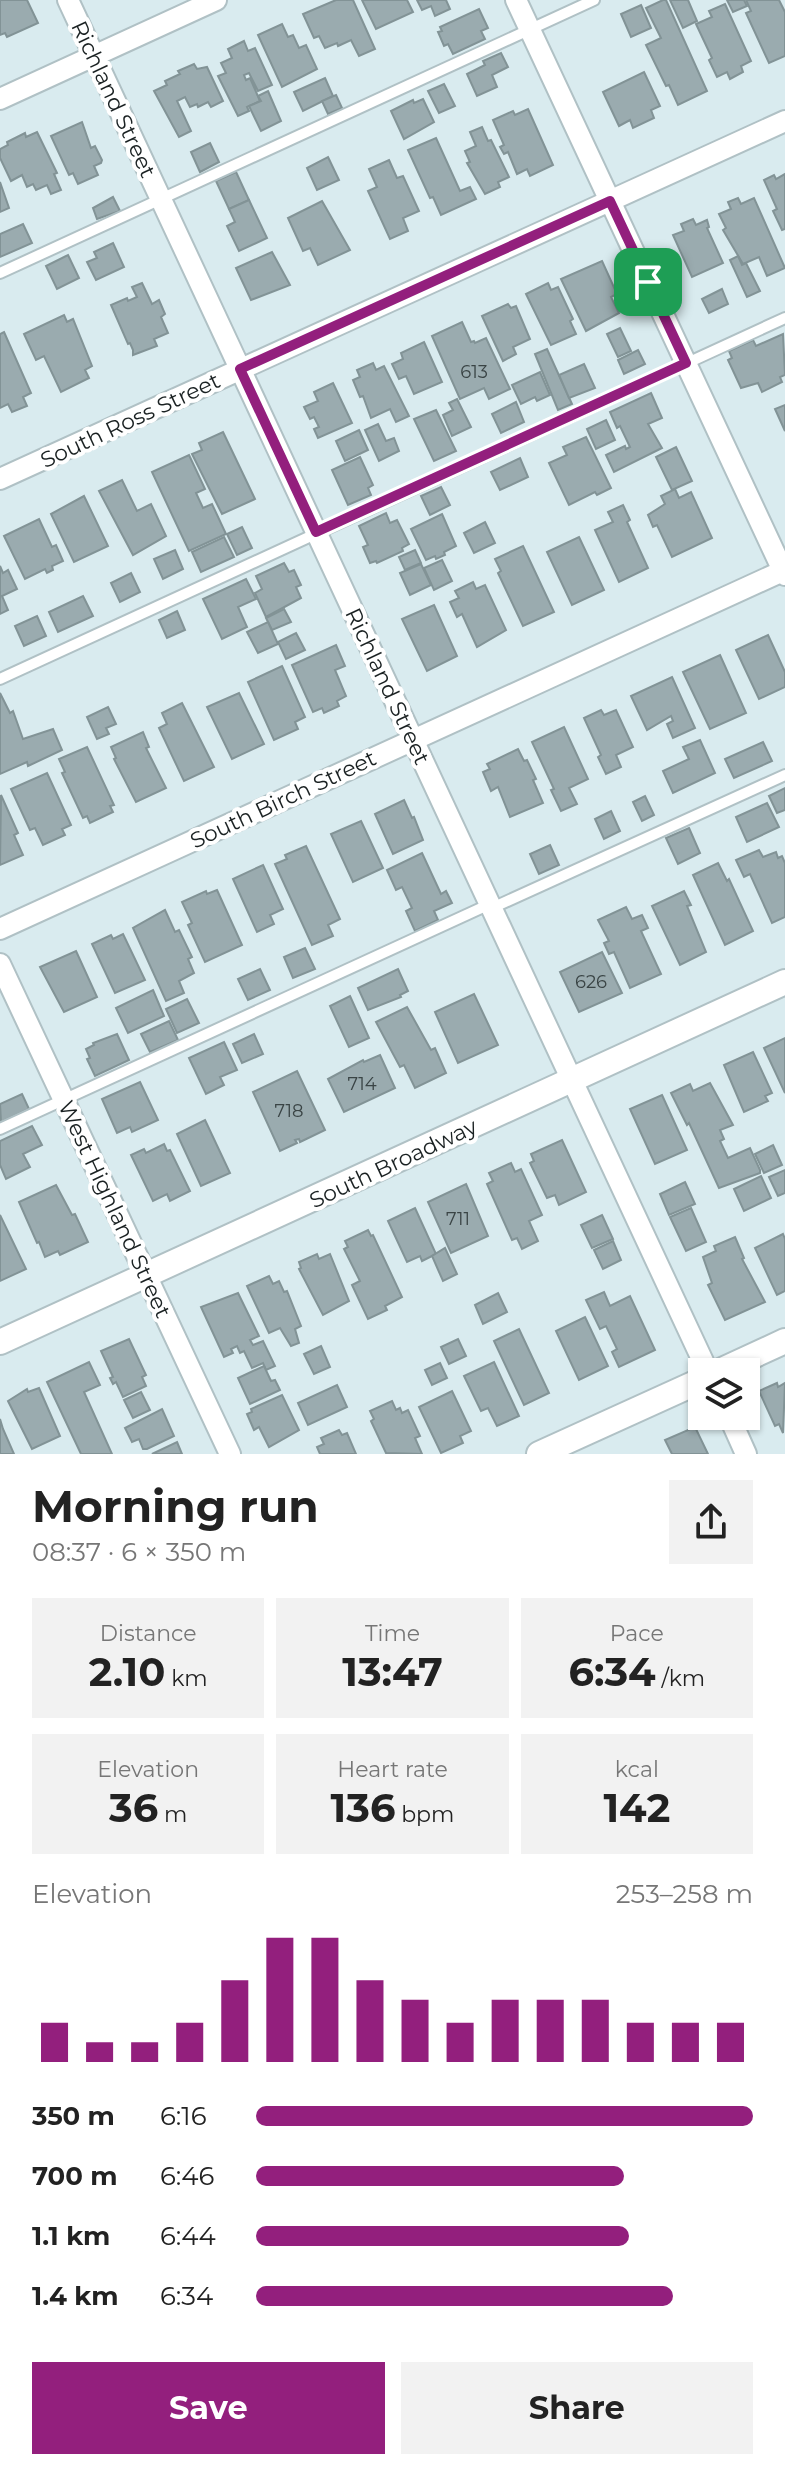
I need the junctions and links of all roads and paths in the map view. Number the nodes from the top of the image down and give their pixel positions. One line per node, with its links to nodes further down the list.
1 (68, 0): 6 (street, Richland Street)
2 (216, 0): 6 (street)
3 (516, 0): 5 (street)
4 (594, 0): 5 (lane)
5 (530, 30): 9 (lane); 10 (street)
6 (94, 56): 7 (street); 9 (street, Richland Street)
7 (0, 99)
8 (785, 121): 10 (street, South Ross Street)
9 (160, 199): 11 (lane); 14 (street, Richland Street)
10 (610, 201): 13 (street); 14 (street, South Ross Street)
11 (0, 273)
12 (785, 318): 13 (lane)
13 (686, 363): 16 (lane); 17 (street)
14 (240, 369): 15 (street, South Ross Street); 16 (street, Richland Street)
15 (0, 479)
16 (316, 532): 18 (lane); 19 (street, Richland Street)
17 (784, 572): 19 (street, South Birch Street)
18 (0, 679)
19 (413, 740): 21 (street, Richland Street); 22 (street, South Birch Street)
20 (785, 775): 21 (lane)
21 (491, 906): 25 (street, Richland Street); 26 (lane)
22 (0, 929)
23 (0, 964): 26 (street, West Highland Street)
24 (785, 982): 25 (street, South Broadway)
25 (572, 1080): 28 (street, South Broadway); 31 (street, Richland Street)
26 (64, 1100): 27 (lane); 28 (street, West Highland Street)
27 (0, 1129)
28 (146, 1275): 30 (street, South Broadway); 35 (street, West Highland Street)
29 (785, 1341): 32 (street)
30 (0, 1342)
31 (701, 1358)
32 (748, 1358)
33 (688, 1386): 36 (street)
34 (735, 1430): 37 (street)
35 (230, 1454)
36 (539, 1454)
37 (746, 1454)

